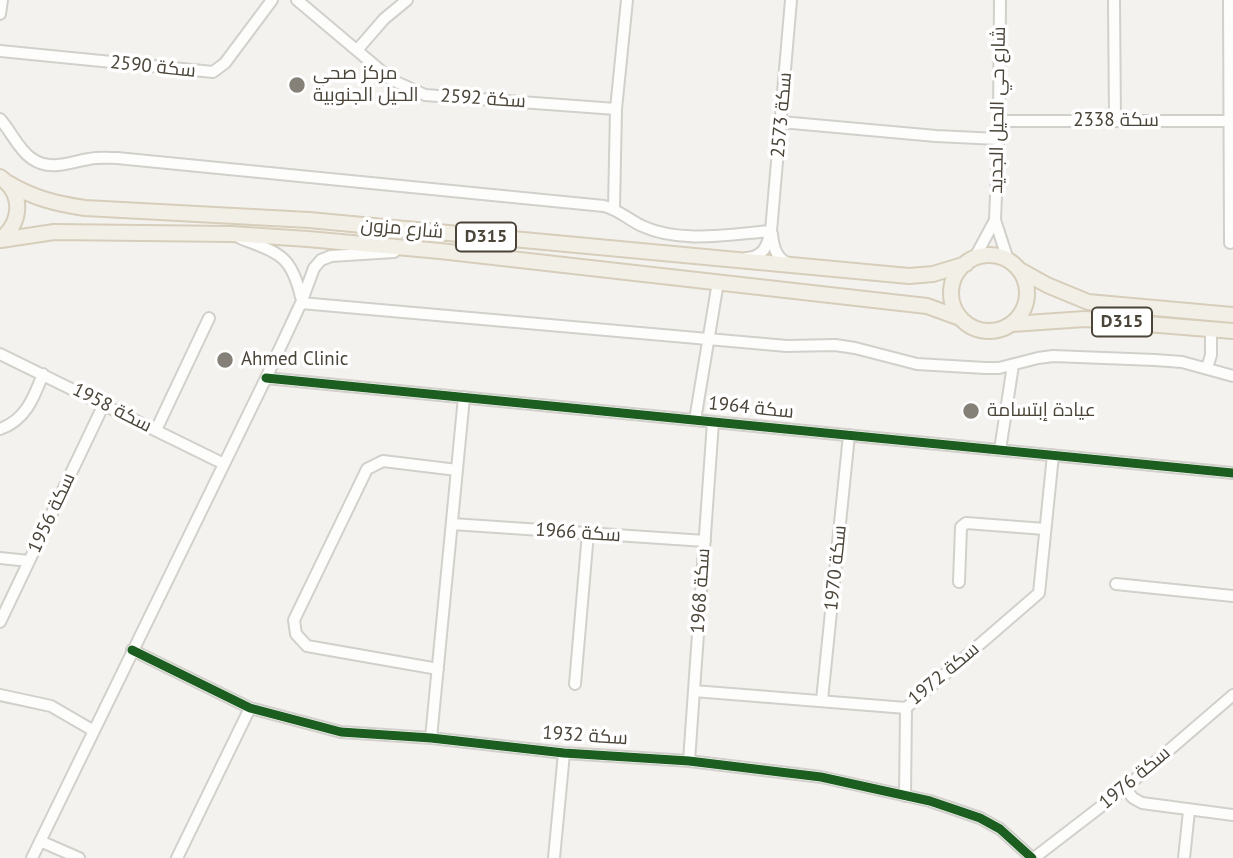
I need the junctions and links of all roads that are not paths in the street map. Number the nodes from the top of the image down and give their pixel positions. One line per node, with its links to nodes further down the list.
1 (2, 0): 10 (street)
2 (272, 0): 12 (street, سكة 2590)
3 (297, 0): 11 (street, سكة 2592)
4 (407, 0): 11 (street)
5 (627, 0): 13 (street)
6 (791, 0): 15 (street, سكة 2573)
7 (1000, 0): 16 (street, شارع حي الحيل الجديد)
8 (1114, 0): 17 (street)
9 (1229, 0): 18 (street)
10 (0, 14)
11 (358, 49): 13 (street, سكة 2592)
12 (0, 51)
13 (616, 109): 21 (street)
14 (0, 119): 21 (street)
15 (781, 121): 19 (street); 23 (street, سكة 2573)
16 (999, 121): 17 (street, سكة 2338); 19 (street, شارع حي الحيل الجديد)
17 (1115, 121): 18 (street, سكة 2338)
18 (1231, 121): 26 (street)
19 (998, 139): 22 (street, شارع حي الحيل الجديد)
20 (2, 178): 25 (main road, D315); 28 (main road, شارع مزون / D315)
21 (614, 208): 23 (street)
22 (995, 220): 29 (street, شارع حي الحيل الجديد); 30 (street, شارع حي الحيل الجديد)
23 (771, 231): 28 (street); 31 (street)
24 (231, 234): 25 (main road, شارع مزون / D315); 27 (main road, شارع مزون / D315); 33 (street)
25 (1, 240)
26 (1230, 243)
27 (440, 251): 32 (main road, شارع مزون / D315); 33 (street)
28 (722, 259): 31 (main road, شارع مزون / D315)
29 (970, 261): 30 (main road, D315); 31 (main road, شارع مزون / D315); 36 (main road)
30 (1014, 265): 34 (main road, D315); 37 (main road)
31 (804, 267)
32 (718, 282): 36 (main road, شارع مزون / D315); 40 (street)
33 (301, 301): 40 (street); 46 (street)
34 (1233, 315)
35 (209, 318): 52 (street)
36 (961, 318): 37 (main road, D315)
37 (1012, 324): 38 (main road, D315)
38 (1211, 329): 39 (main road, D315); 43 (street)
39 (1233, 331)
40 (708, 338): 42 (street); 49 (street)
41 (0, 354): 44 (street, سكة 1958)
42 (1013, 365): 43 (street); 54 (street)
43 (1207, 368): 45 (street)
44 (43, 374): 48 (street, سكة 1958); 51 (street)
45 (1233, 376)
46 (266, 378): 47 (street, سكة 1964); 56 (street)
47 (464, 397): 49 (street, سكة 1964); 57 (street)
48 (104, 404): 52 (street, سكة 1958); 64 (street, سكة 1956)
49 (695, 420): 50 (street, سكة 1964)
50 (713, 422): 53 (street, سكة 1964); 62 (street, سكة 1968)
51 (0, 429)
52 (156, 430): 56 (street, سكة 1958)
53 (849, 435): 54 (street, سكة 1964); 75 (street, سكة 1970)
54 (1000, 450): 55 (street, سكة 1964)
55 (1053, 455): 58 (street, سكة 1964); 60 (street, سكة 1972)
56 (224, 464): 69 (street)
57 (457, 470): 59 (street); 70 (street)
58 (1233, 473)
59 (452, 524): 61 (street, سكة 1966); 70 (street)
60 (1045, 529): 65 (street); 77 (street, سكة 1972)
61 (589, 533): 62 (street, سكة 1966); 71 (street)
62 (705, 541): 72 (street, سكة 1968)
63 (0, 558): 64 (street)
64 (29, 561): 68 (street, سكة 1956)
65 (958, 582)
66 (1116, 583): 67 (street)
67 (1233, 596)
68 (0, 622)
69 (132, 650): 76 (street, سكة 1932); 78 (street)
70 (438, 669): 79 (street)
71 (575, 684)
72 (694, 691): 75 (street, سكة 1972); 81 (street, سكة 1968)
73 (0, 695): 78 (street)
74 (1233, 695): 82 (street, سكة 1976)
75 (822, 700): 77 (street, سكة 1972)
76 (250, 708): 79 (street, سكة 1932); 89 (street)
77 (906, 708): 83 (street)
78 (93, 731): 86 (street)
79 (431, 738): 80 (street, سكة 1932)
80 (564, 753): 81 (street, سكة 1932); 90 (street)
81 (689, 761): 83 (street, سكة 1932)
82 (1125, 788): 84 (street); 91 (street, سكة 1976)
83 (905, 796): 91 (street, سكة 1932)
84 (1189, 811): 85 (street); 92 (street)
85 (1233, 816)
86 (40, 841): 87 (street); 88 (street)
87 (32, 858)
88 (79, 858)
89 (177, 858)
90 (554, 858)
91 (1033, 858)
92 (1184, 858)

